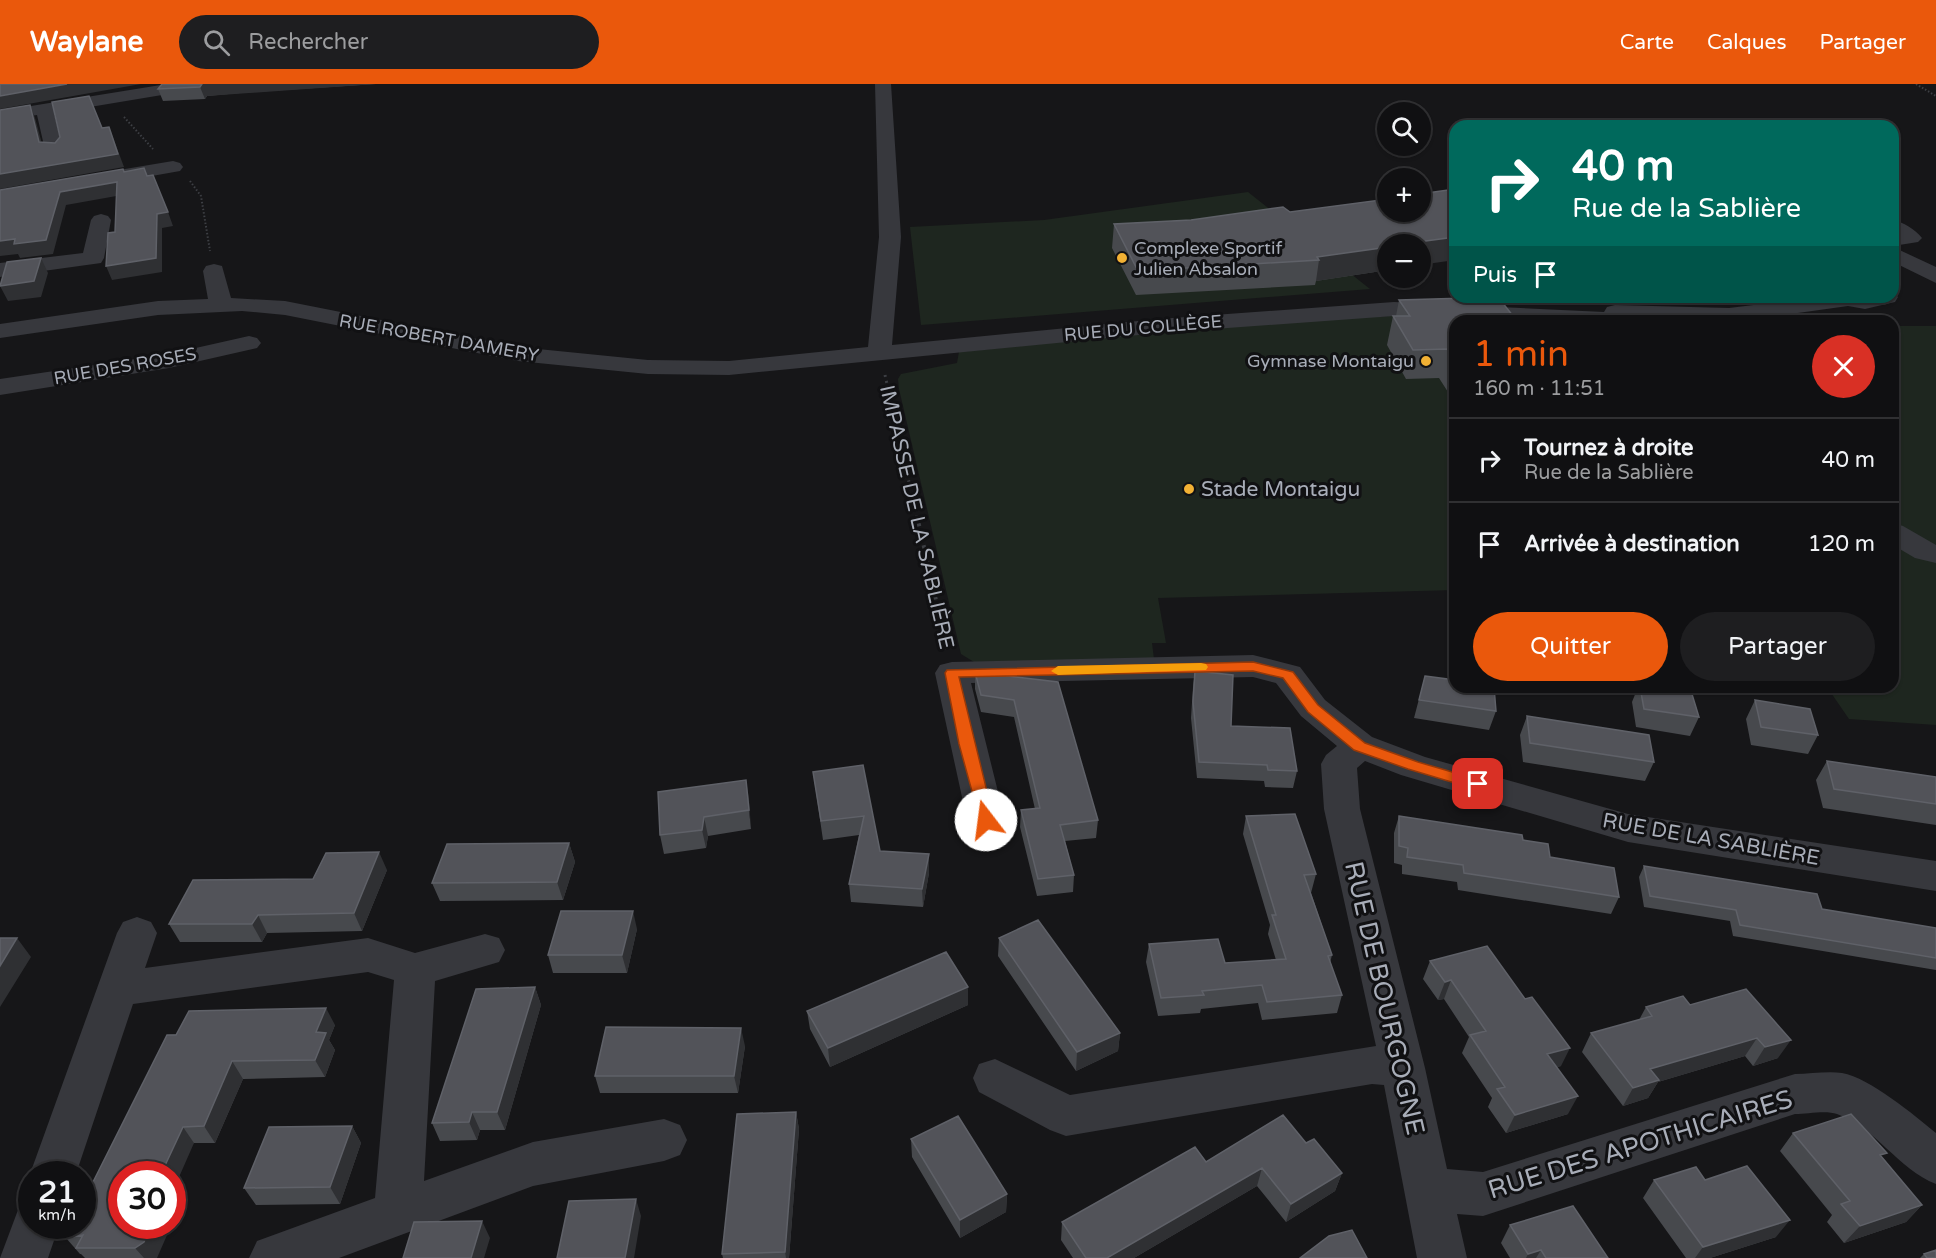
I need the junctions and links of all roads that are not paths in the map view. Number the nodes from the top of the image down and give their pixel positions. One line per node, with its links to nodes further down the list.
1 (198, 84): 3 (street)
2 (883, 84): 31 (street)
3 (163, 87): 4 (street)
4 (44, 109): 5 (street); 6 (street)
5 (0, 116)
6 (54, 150)
7 (173, 167): 8 (street)
8 (86, 182)
9 (101, 220): 13 (street)
10 (1899, 230): 11 (street)
11 (1899, 239)
12 (1899, 262): 15 (street)
13 (0, 270)
14 (214, 271): 17 (street)
15 (1915, 285): 16 (street, RUE DU COLLÈGE)
16 (1899, 290)
17 (217, 303): 29 (street, RUE ROBERT DAMERY); 31 (street, RUE ROBERT DAMERY)
18 (1542, 303): 23 (street)
19 (1624, 303): 20 (street)
20 (1723, 303)
21 (1823, 303): 26 (street, RUE DU COLLÈGE)
22 (1864, 303): 28 (street, RUE DU COLLÈGE)
23 (1530, 307): 24 (street, RUE DU COLLÈGE); 27 (street, RUE DU COLLÈGE)
24 (1407, 308): 25 (street, RUE DU COLLÈGE); 31 (street, RUE DU COLLÈGE)
25 (1508, 315)
26 (1701, 315)
27 (1701, 315)
28 (1808, 315)
29 (0, 331)
30 (249, 343): 32 (street, RUE DES ROSES)
31 (879, 355)
32 (0, 387)
33 (1899, 536): 34 (street)
34 (1936, 554)
35 (952, 673): 36 (street, RUE DE LA SABLIÈRE); 37 (street, IMPASSE DE LA SABLIÈRE)
36 (1360, 746): 38 (street, RUE DE LA SABLIÈRE); 43 (street, RUE DE BOURGOGNE)
37 (986, 820)
38 (1936, 876)
39 (137, 933): 42 (street)
40 (485, 950): 41 (street)
41 (415, 970): 42 (street); 49 (street)
42 (117, 989): 46 (street)
43 (1403, 1068): 44 (street); 48 (street, RUE DE BOURGOGNE)
44 (995, 1078)
45 (664, 1140): 49 (street)
46 (57, 1161)
47 (1936, 1162): 48 (street, RUE DES APOTHICAIRES)
48 (1428, 1190): 53 (street, RUE DE BOURGOGNE)
49 (398, 1212): 52 (street)
50 (30, 1239): 51 (street)
51 (23, 1258)
52 (273, 1258)
53 (1442, 1258)

